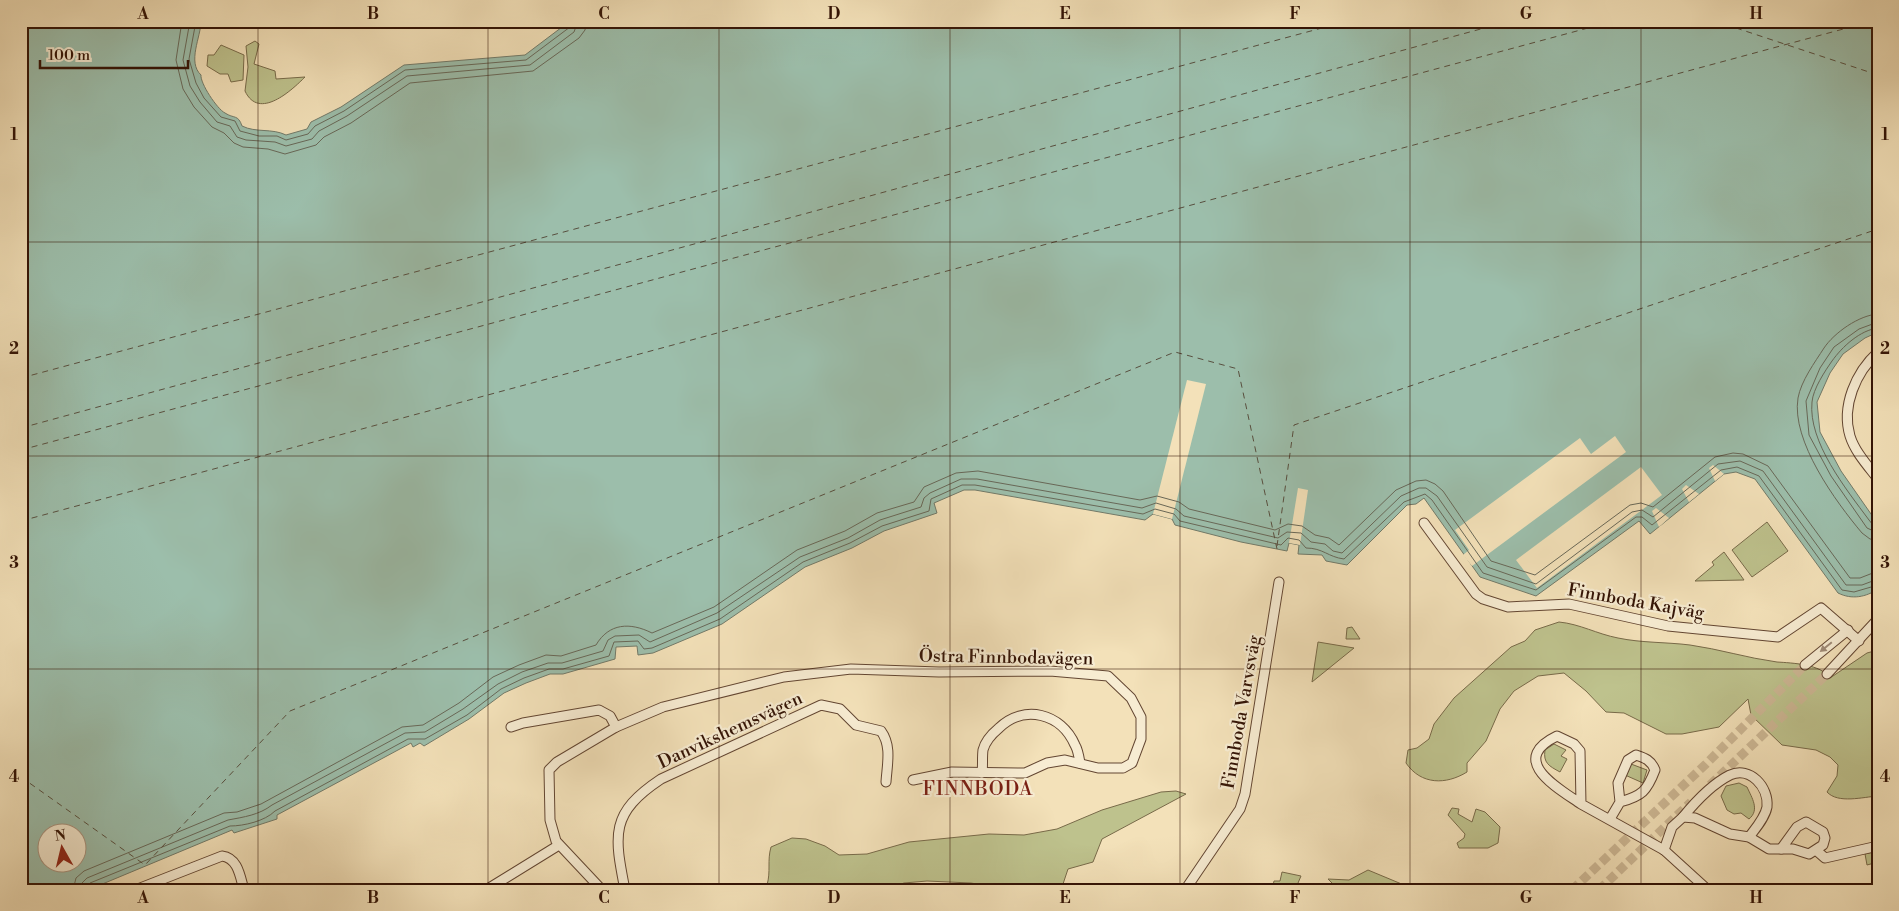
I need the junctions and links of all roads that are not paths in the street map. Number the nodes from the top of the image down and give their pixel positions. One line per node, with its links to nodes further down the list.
1 (1878, 352): 2 (street)
2 (1878, 479)
3 (1424, 523): 6 (street, Finnboda Kajväg)
4 (1278, 582): 31 (street, Finnboda Varvsväg)
5 (1878, 620): 7 (street)
6 (1848, 630): 7 (street, Finnboda Kajväg); 8 (street, one-way to 8)
7 (1859, 641): 9 (street)
8 (1804, 665)
9 (1827, 674)
10 (511, 727): 11 (street)
11 (616, 727): 12 (street, Östra Finnbodavägen); 21 (street, Östra Finnbodavägen)
12 (1080, 763): 13 (street, Östra Finnbodavägen); 13 (street)
13 (982, 773): 14 (street, Östra Finnbodavägen)
14 (913, 780)
15 (886, 782): 30 (street, Danvikshemsvägen)
16 (1620, 802): 16 (street); 19 (street)
17 (1581, 804): 17 (street); 19 (street)
18 (1683, 816): 20 (street); 20 (street); 24 (street)
19 (1610, 819): 24 (street)
20 (1749, 837): 23 (street)
21 (559, 845): 28 (street); 29 (street)
22 (1878, 846): 25 (street)
23 (1781, 849): 25 (street); 25 (street)
24 (1664, 850): 32 (street)
25 (1817, 851)
26 (135, 890): 27 (street)
27 (244, 890)
28 (486, 890)
29 (602, 890)
30 (625, 890)
31 (1184, 890)
32 (1708, 890)

